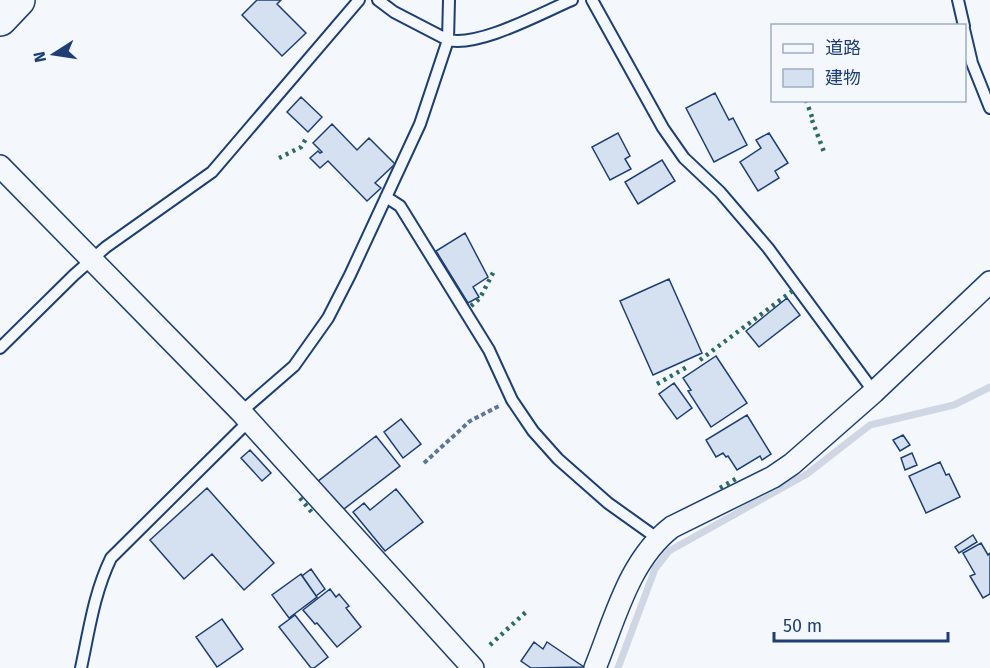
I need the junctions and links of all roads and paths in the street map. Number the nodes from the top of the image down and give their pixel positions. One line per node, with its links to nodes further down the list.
1 (18, 0): 8 (highway)
2 (360, 0): 15 (lane)
3 (378, 0): 11 (lane)
4 (449, 0): 11 (lane)
5 (572, 0): 11 (lane)
6 (592, 0): 18 (lane)
7 (958, 0): 9 (lane)
8 (0, 19)
9 (963, 24)
10 (966, 36): 12 (lane)
11 (448, 40): 14 (lane)
12 (990, 108)
13 (0, 166): 15 (street)
14 (386, 197): 19 (lane); 20 (lane)
15 (92, 259): 17 (lane); 20 (street)
16 (990, 282): 18 (street)
17 (0, 348)
18 (874, 392): 22 (street)
19 (512, 400): 21 (path); 22 (lane)
20 (245, 416): 23 (lane); 24 (street)
21 (424, 464)
22 (657, 538): 25 (street)
23 (81, 668)
24 (473, 668)
25 (595, 668)

